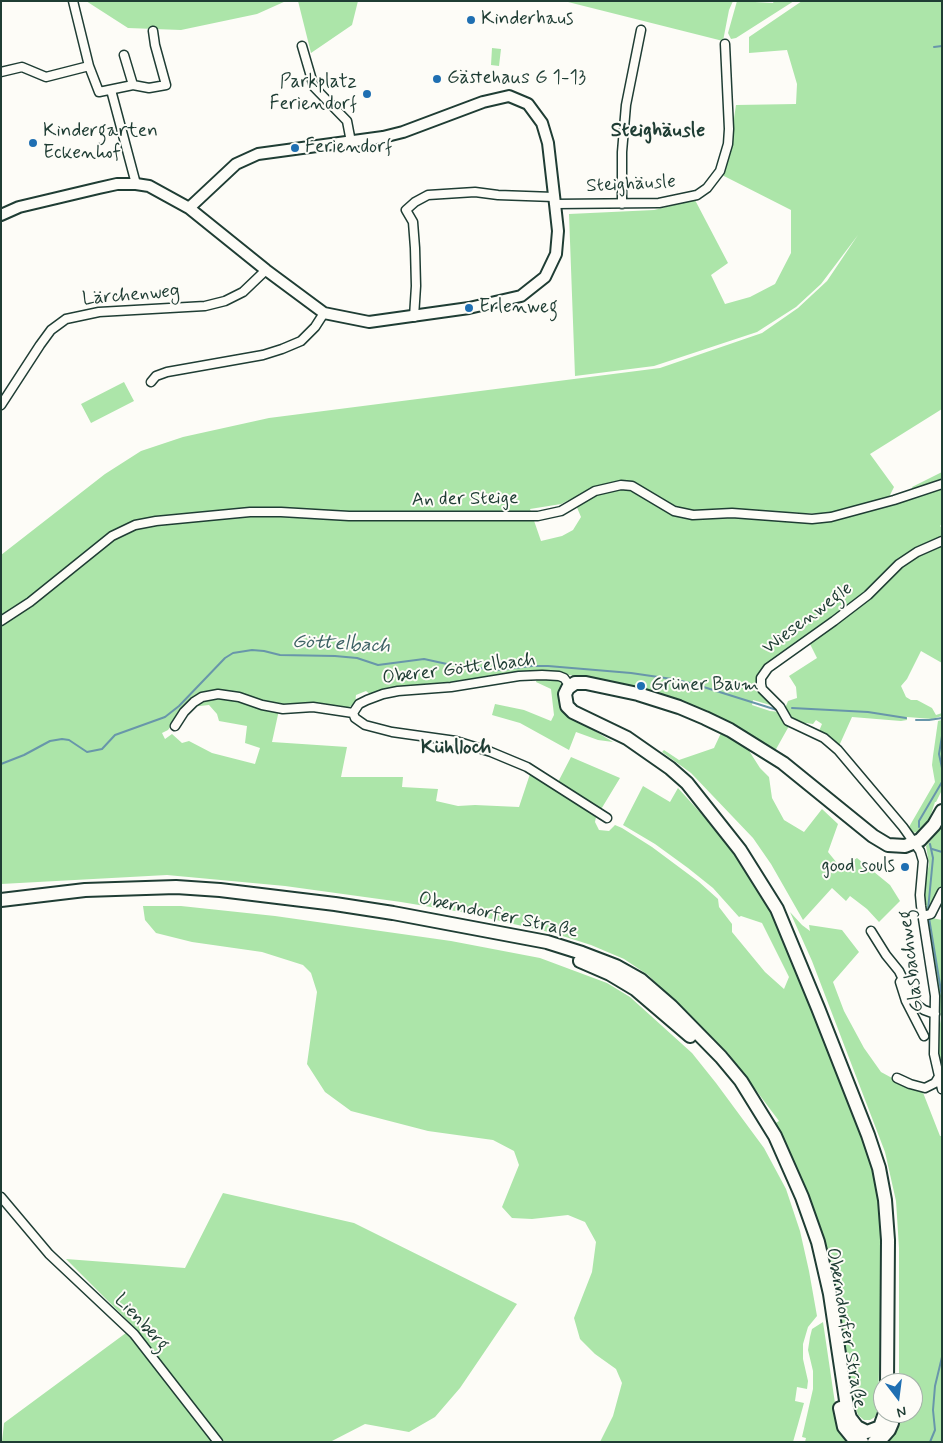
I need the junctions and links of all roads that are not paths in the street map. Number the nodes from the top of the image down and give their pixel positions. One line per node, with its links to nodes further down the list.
1 (73, 1): 7 (street)
2 (641, 30): 14 (street)
3 (153, 31): 9 (street)
4 (725, 44): 14 (street, Steighäusle)
5 (302, 46): 11 (street)
6 (124, 55): 9 (street)
7 (89, 66): 8 (street); 10 (street)
8 (1, 72)
9 (134, 85): 10 (street)
10 (112, 90): 12 (street)
11 (351, 142): 13 (street); 15 (street)
12 (136, 184): 15 (street); 16 (street)
13 (554, 200): 14 (street, Steighäusle); 19 (street); 19 (street, Steighäusle)
14 (622, 204)
15 (189, 208): 17 (street)
16 (1, 215)
17 (266, 270): 18 (street); 21 (street, Lärchenweg)
18 (324, 313): 19 (street); 20 (street)
19 (414, 317)
20 (151, 382)
21 (1, 405)
22 (942, 484): 24 (street, An der Steige)
23 (942, 541): 31 (street, Wiesenwegle)
24 (1, 621)
25 (570, 686): 26 (street, Oberer Göttelbach); 28 (main road, Oberndorfer Straße); 31 (main road)
26 (353, 713): 27 (street); 30 (street)
27 (175, 726)
28 (698, 797): 44 (main road, Oberndorfer Straße); 45 (main road, Oberndorfer Straße)
29 (942, 811): 31 (main road)
30 (607, 818)
31 (915, 843): 35 (street, Glasbachweg)
32 (942, 892): 35 (street)
33 (1, 900): 46 (main road, Oberndorfer Straße)
34 (1, 906): 49 (main road, Oberndorfer Straße)
35 (923, 916): 38 (street, Glasbachweg)
36 (871, 931): 37 (street)
37 (903, 978): 38 (street); 39 (street)
38 (935, 1014): 41 (street, Glasbachweg)
39 (924, 1036)
40 (897, 1078): 41 (street)
41 (938, 1078): 42 (street, Glasbachweg)
42 (942, 1089)
43 (1, 1197): 48 (street, Lienberg)
44 (887, 1373)
45 (895, 1373)
46 (881, 1423)
47 (891, 1423): 50 (main road, Oberndorfer Straße)
48 (218, 1442)
49 (862, 1442)
50 (874, 1442)

